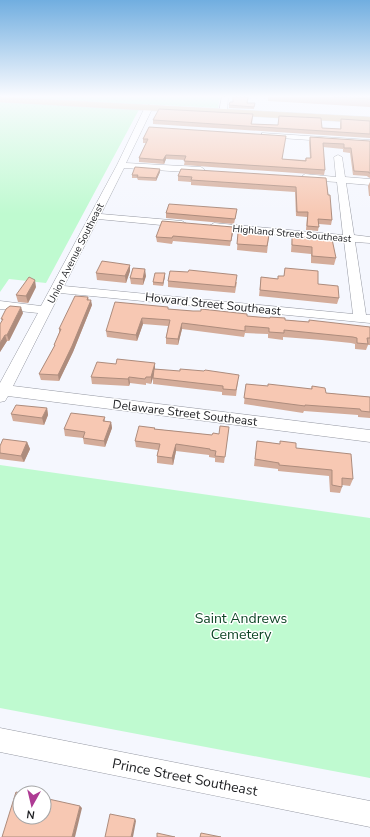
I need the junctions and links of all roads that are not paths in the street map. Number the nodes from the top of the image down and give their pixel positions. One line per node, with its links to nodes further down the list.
1 (138, 136): 5 (street, Union Avenue Southeast)
2 (284, 136): 3 (street)
3 (370, 142)
4 (338, 157): 8 (street)
5 (121, 165): 6 (street); 10 (street, Union Avenue Southeast)
6 (207, 171)
7 (293, 177): 8 (street)
8 (340, 180): 9 (street); 13 (street)
9 (370, 182)
10 (94, 216): 11 (street); 15 (street, Union Avenue Southeast)
11 (189, 224)
12 (205, 226): 13 (street, Highland Street Southeast)
13 (348, 238): 14 (street, Highland Street Southeast); 18 (street)
14 (370, 240)
15 (57, 289): 17 (street, Union Avenue Southeast); 18 (street, Howard Street Southeast)
16 (0, 305): 17 (street)
17 (46, 310): 19 (street, Union Avenue Southeast)
18 (365, 319)
19 (1, 393): 20 (street, Delaware Street Southeast)
20 (370, 436)
21 (0, 740): 22 (street, Prince Street Southeast)
22 (370, 814)

